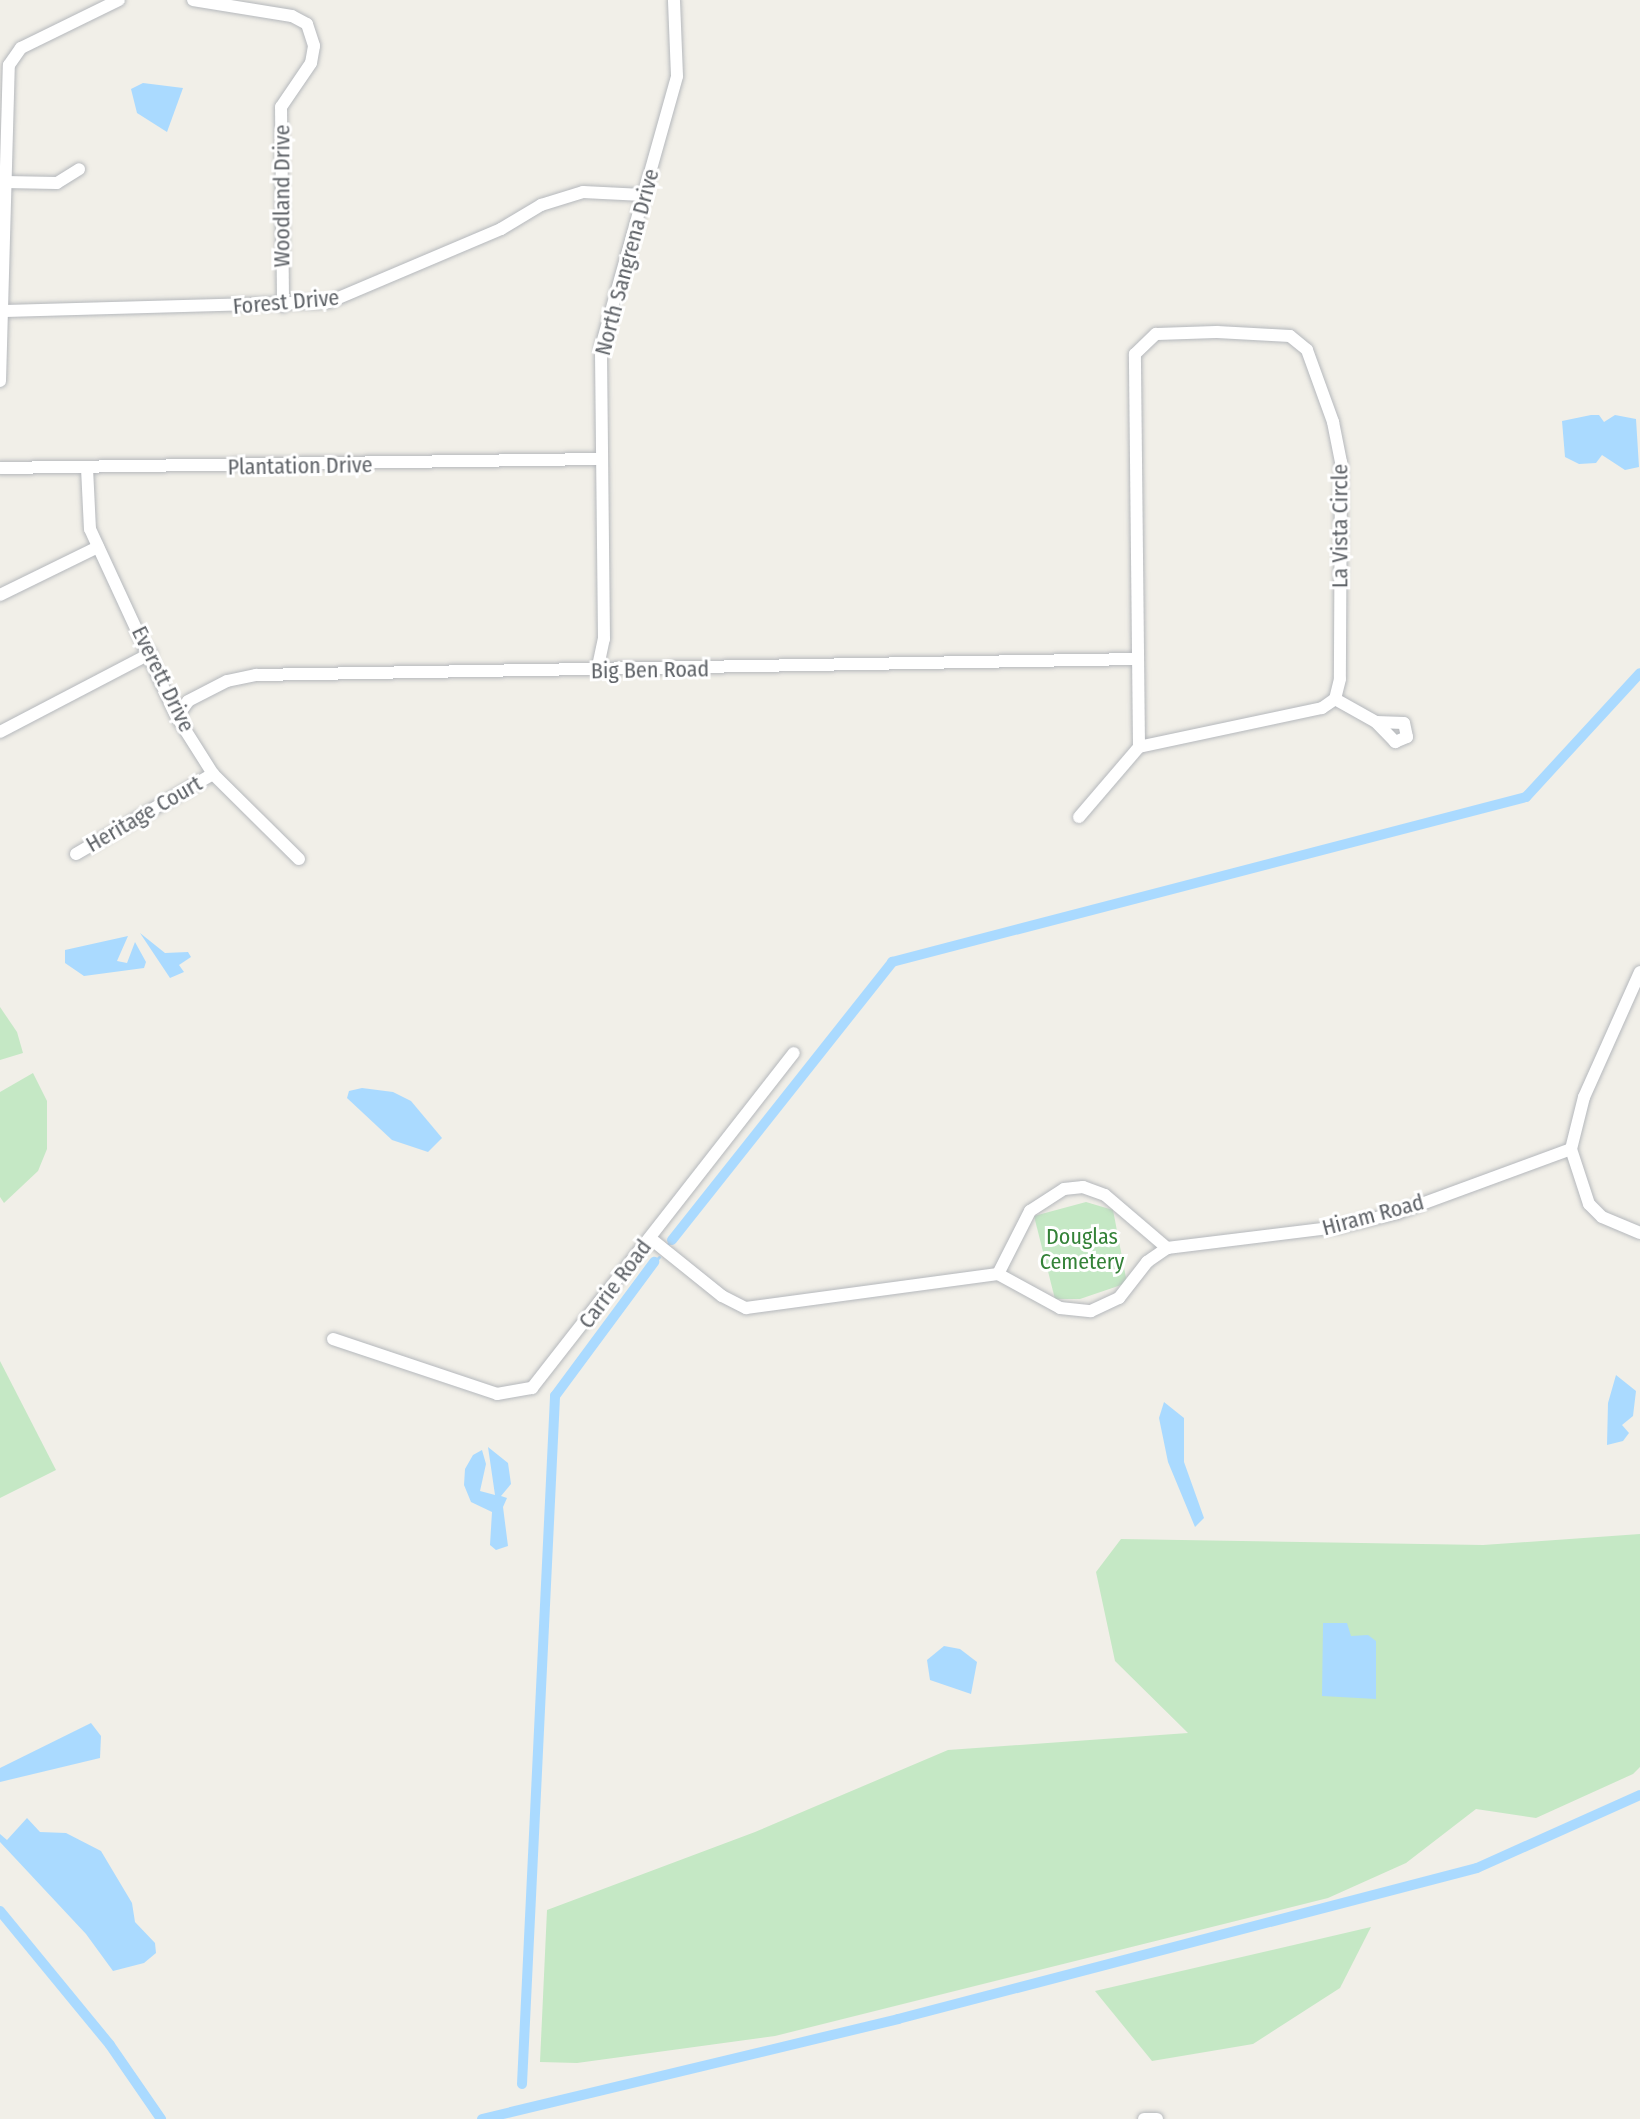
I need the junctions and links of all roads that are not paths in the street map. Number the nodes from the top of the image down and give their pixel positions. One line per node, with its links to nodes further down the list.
1 (119, 0): 5 (street)
2 (193, 0): 7 (street, Woodland Drive)
3 (674, 0): 6 (street, North Sangrena Drive)
4 (79, 169): 5 (street)
5 (5, 182): 8 (street)
6 (643, 195): 7 (street, Forest Drive); 10 (street, North Sangrena Drive)
7 (283, 306): 8 (street, Forest Drive)
8 (2, 311): 9 (street)
9 (0, 381)
10 (601, 459): 12 (street, Plantation Drive); 17 (street, North Sangrena Drive)
11 (0, 468): 12 (street, Plantation Drive)
12 (87, 468): 13 (street, Everett Drive)
13 (98, 547): 14 (street); 15 (street, Everett Drive)
14 (0, 595)
15 (151, 653): 19 (street, Everett Drive); 21 (street)
16 (1137, 659): 17 (street, Big Ben Road); 18 (street, La Vista Circle); 22 (street, La Vista Circle)
17 (597, 671): 19 (street, Big Ben Road)
18 (1335, 699): 20 (street); 22 (street)
19 (177, 717): 23 (street, Everett Drive)
20 (1376, 722)
21 (0, 732)
22 (1139, 747): 24 (street)
23 (213, 774): 25 (street, Heritage Court); 26 (street, Everett Drive)
24 (1079, 817)
25 (76, 854)
26 (299, 859)
27 (1640, 972): 29 (street)
28 (794, 1053): 31 (street, Carrie Road)
29 (1571, 1149): 30 (street); 32 (street, Hiram Road)
30 (1640, 1233)
31 (651, 1239): 33 (street); 34 (street, Carrie Road)
32 (1167, 1248): 33 (street); 33 (street)
33 (998, 1274)
34 (333, 1339)

